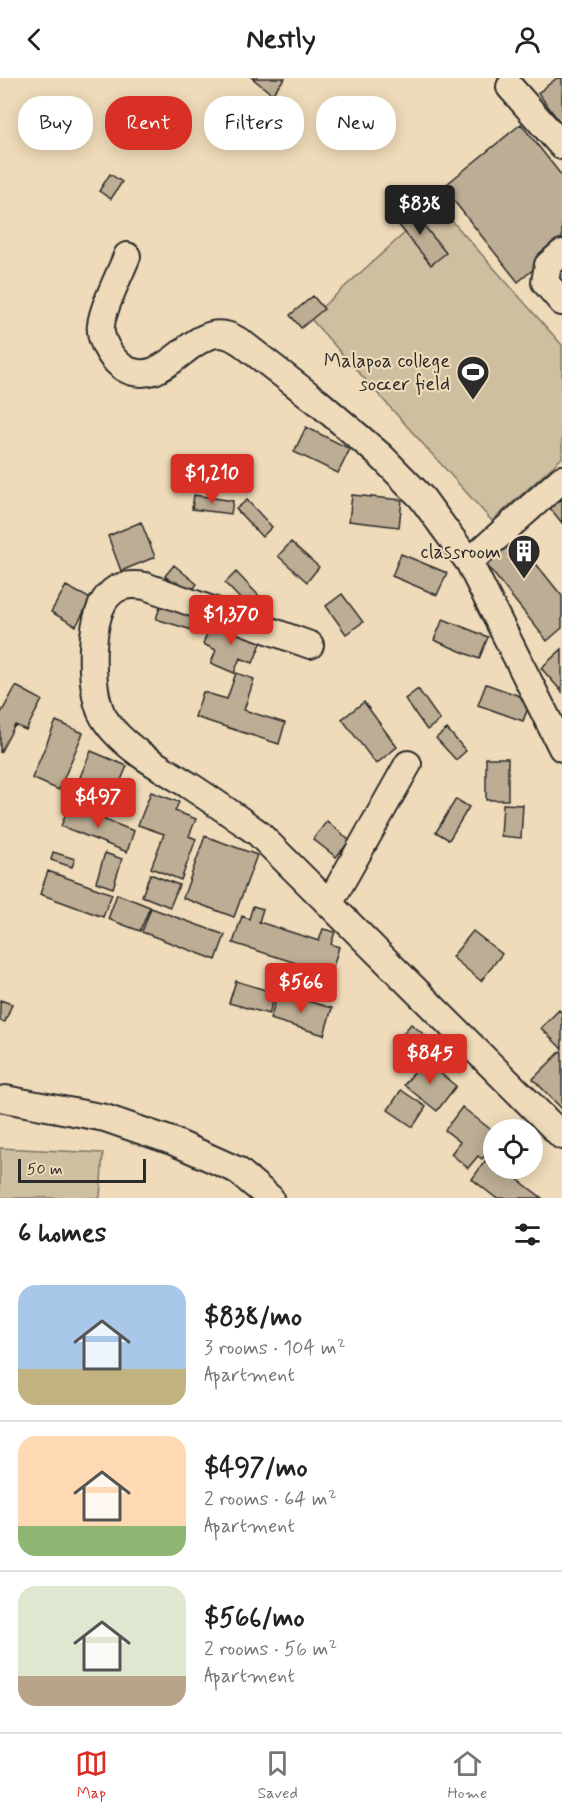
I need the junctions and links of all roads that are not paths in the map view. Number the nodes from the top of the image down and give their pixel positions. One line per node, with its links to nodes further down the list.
1 (510, 87): 2 (street)
2 (562, 146)
3 (562, 253): 5 (street)
4 (127, 256): 7 (street)
5 (562, 302)
6 (562, 479): 7 (street)
7 (469, 562): 9 (street)
8 (310, 645): 11 (street)
9 (562, 748)
10 (408, 764): 11 (street)
11 (329, 903): 13 (street)
12 (5, 1100): 14 (street)
13 (562, 1136)
14 (270, 1198)

